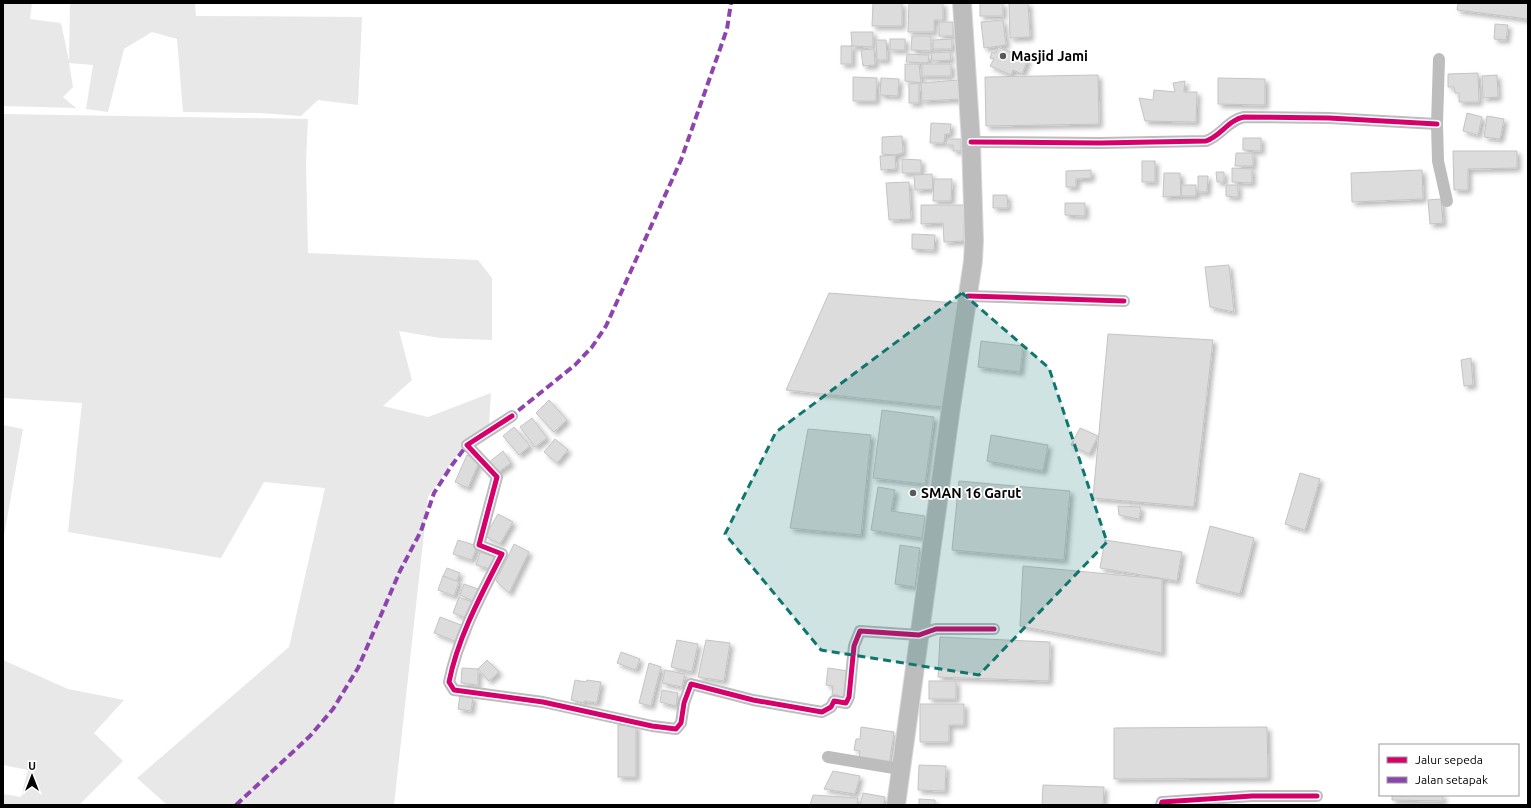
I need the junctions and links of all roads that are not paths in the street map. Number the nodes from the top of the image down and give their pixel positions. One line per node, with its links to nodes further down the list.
1 (962, 3): 4 (main road)
2 (1440, 59): 3 (street)
3 (1437, 124): 4 (street); 5 (street)
4 (971, 142): 6 (main road)
5 (1446, 201)
6 (968, 296): 7 (street); 10 (main road)
7 (1124, 301)
8 (512, 416): 10 (street)
9 (994, 629): 10 (street)
10 (919, 635): 12 (main road)
11 (828, 757): 12 (street)
12 (900, 769): 14 (main road)
13 (1317, 796): 15 (street)
14 (896, 805)
15 (1161, 805)

